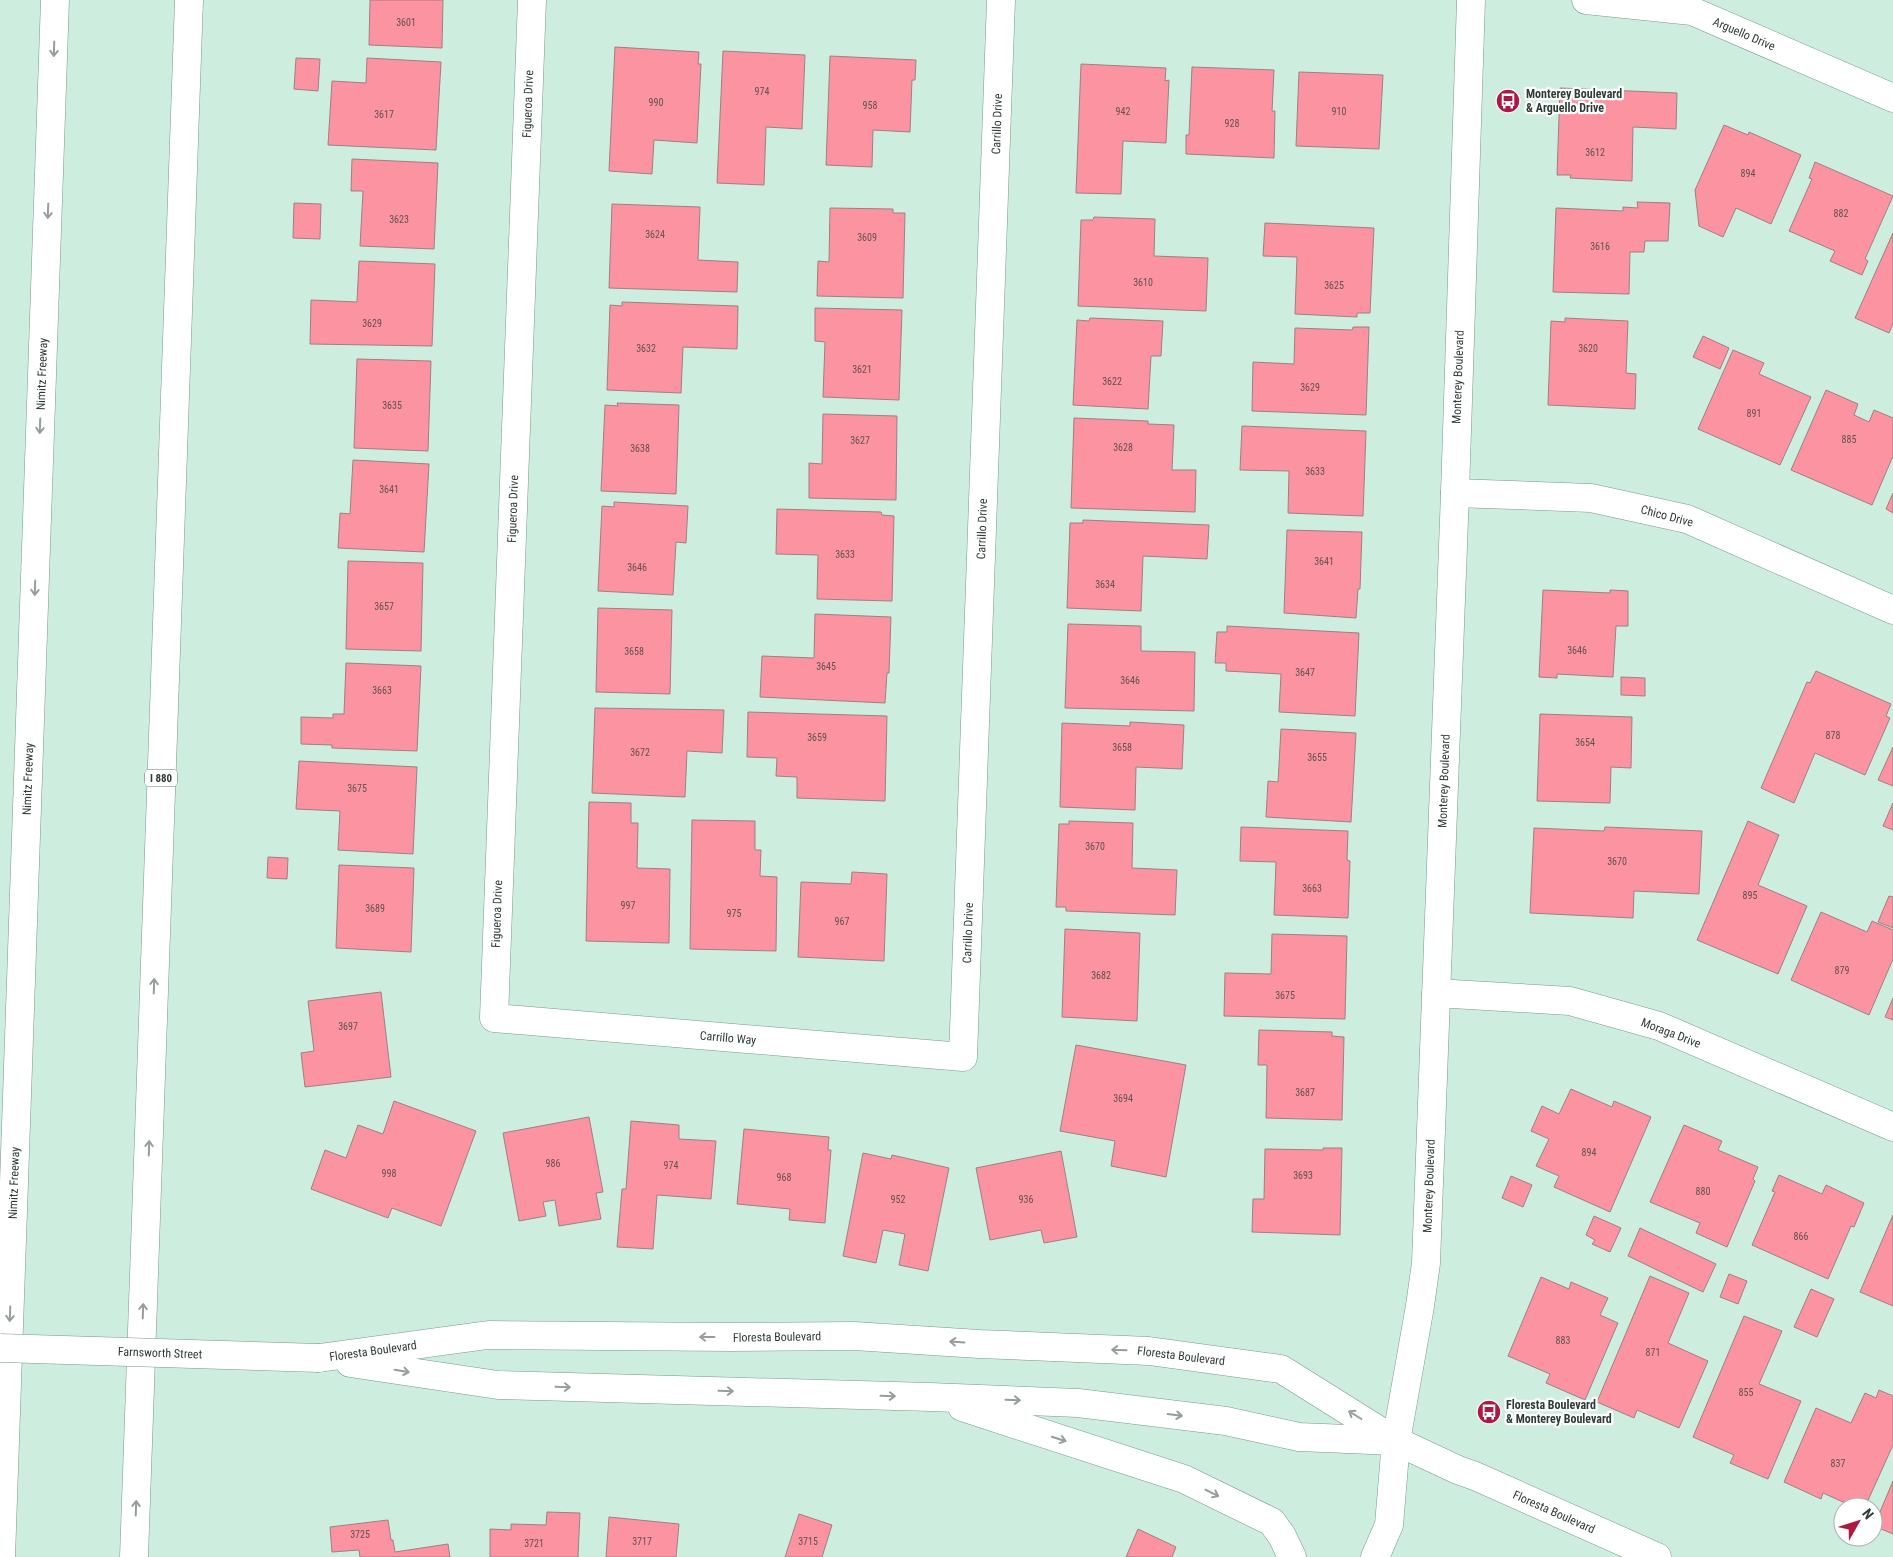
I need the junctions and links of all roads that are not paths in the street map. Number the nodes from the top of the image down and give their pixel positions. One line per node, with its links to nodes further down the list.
1 (56, 0): 18 (main road, Nimitz Freeway, one-way to 18)
2 (189, 0): 19 (main road, I 880, one-way to 2)
3 (532, 0): 11 (main road, Figueroa Drive)
4 (1001, 0): 12 (main road, Carrillo Drive)
5 (1471, 0): 8 (main road, Monterey Boulevard)
6 (1586, 0): 7 (main road, Arguello Drive)
7 (1893, 98)
8 (1454, 493): 9 (main road, Chico Drive); 10 (main road, Monterey Boulevard)
9 (1893, 610)
10 (1436, 993): 13 (main road, Moraga Drive); 17 (main road, Monterey Boulevard)
11 (494, 1018): 12 (main road, Carrillo Way)
12 (963, 1058)
13 (1893, 1127)
14 (0, 1348): 15 (main road, Farnsworth Street, bridge)
15 (319, 1358): 16 (main road, Floresta Boulevard, one-way to 16); 17 (main road, Floresta Boulevard, one-way to 15)
16 (930, 1397): 17 (main road, Floresta Boulevard, one-way to 17); 20 (main road, one-way to 20)
17 (1396, 1441): 21 (main road, Monterey Boulevard); 22 (main road, Floresta Boulevard)
18 (1, 1557)
19 (134, 1557)
20 (1292, 1557)
21 (1375, 1557)
22 (1657, 1557)

